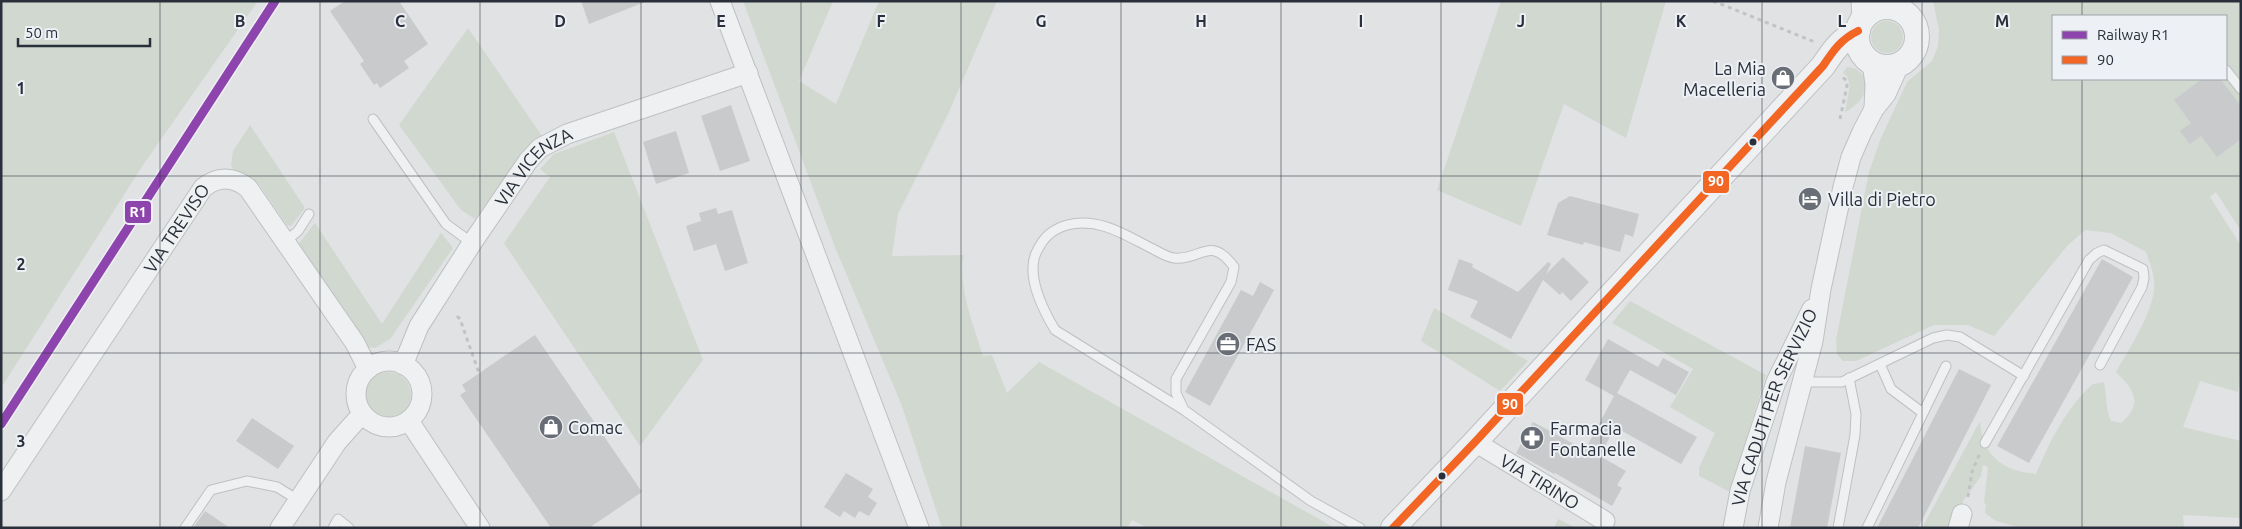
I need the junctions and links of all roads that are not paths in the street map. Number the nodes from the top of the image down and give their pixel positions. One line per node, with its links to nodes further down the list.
1 (720, 1): 9 (street)
2 (1891, 4): 3 (street); 4 (street)
3 (1912, 10): 7 (street)
4 (1860, 18): 5 (street); 6 (street)
5 (1869, 60): 6 (street); 7 (street); 11 (street, VIA CADUTI PER SERVIZIO)
6 (1831, 63): 29 (street)
7 (1900, 63): 11 (street, VIA CADUTI PER SERVIZIO)
8 (2227, 71): 10 (lane)
9 (748, 73): 15 (street, VIA VICENZA); 39 (street)
10 (2241, 89)
11 (1874, 109): 16 (street, VIA CADUTI PER SERVIZIO)
12 (373, 119): 15 (lane)
13 (309, 214): 14 (lane)
14 (285, 242): 21 (street, VIA TREVISO); 31 (street, VIA TREVISO)
15 (472, 243): 18 (street, VIA VICENZA)
16 (1821, 289): 24 (street, VIA CADUTI PER SERVIZIO); 42 (street, VIA CADUTI PER SERVIZIO)
17 (1880, 364): 22 (lane); 23 (lane); 26 (lane)
18 (403, 365): 21 (street); 28 (street)
19 (2100, 365): 22 (lane)
20 (1946, 366): 26 (lane)
21 (368, 369): 27 (street)
22 (2024, 376): 30 (lane)
23 (1850, 378): 24 (lane); 44 (lane)
24 (1802, 382): 43 (street, VIA CADUTI PER SERVIZIO)
25 (1184, 410): 25 (lane); 40 (lane)
26 (1923, 413): 45 (lane)
27 (362, 414): 28 (street); 32 (street)
28 (409, 421): 38 (street)
29 (1475, 442): 33 (street, VIA TIRINO); 41 (street)
30 (1985, 443)
31 (1, 491)
32 (298, 500): 34 (lane); 35 (street)
33 (1604, 522)
34 (185, 528)
35 (280, 528)
36 (333, 528): 37 (lane)
37 (349, 528)
38 (480, 528)
39 (919, 528)
40 (1360, 528)
41 (1392, 528)
42 (1732, 528)
43 (1768, 528)
44 (1838, 528)
45 (1866, 528)

